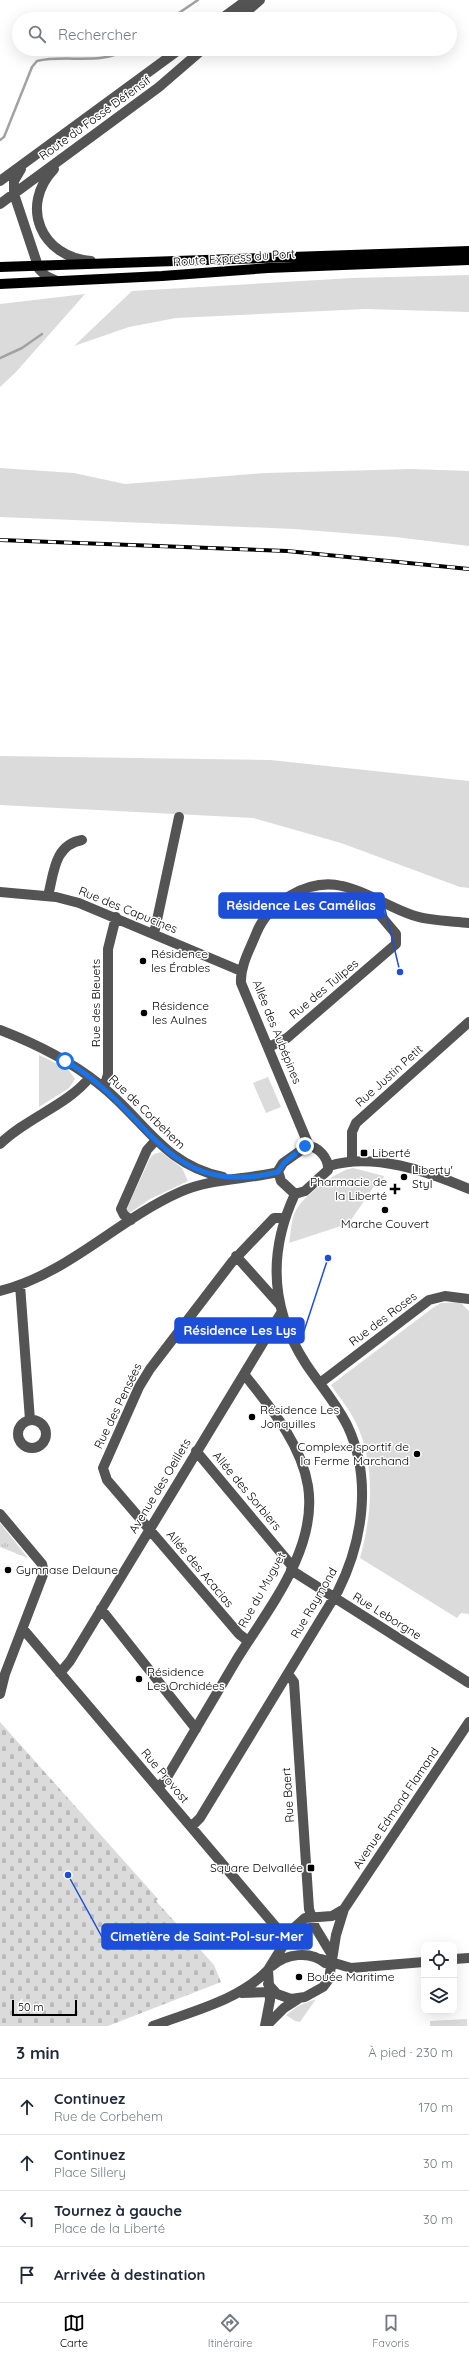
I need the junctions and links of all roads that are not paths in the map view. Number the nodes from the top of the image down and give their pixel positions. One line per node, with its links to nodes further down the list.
1 (247, 0): 3 (street)
2 (260, 0): 4 (street)
3 (231, 12)
4 (246, 12)
5 (170, 56): 8 (street, Route du Fossé Défensif)
6 (195, 56): 7 (street, Route du Fossé Défensif)
7 (78, 147): 10 (street, Route du Fossé Défensif); 14 (street)
8 (32, 158): 9 (street, Route du Fossé Défensif); 10 (street)
9 (0, 181)
10 (14, 194): 11 (street, Route du Fossé Défensif); 16 (street)
11 (0, 204)
12 (469, 251): 14 (main road, Route Express du Port)
13 (469, 260): 17 (main road, Route Express du Port)
14 (89, 263): 16 (main road, Route Express du Port)
15 (0, 267): 16 (main road, Route Express du Port)
16 (37, 267): 17 (street)
17 (58, 281): 18 (main road, Route Express du Port)
18 (0, 284)
19 (179, 817): 26 (street)
20 (82, 840): 23 (street)
21 (0, 892): 23 (street, Rue des Capucines)
22 (362, 894): 25 (street); 27 (street, Allée des Aubépines); 30 (street, Rue des Tulipes)
23 (48, 896): 24 (street, Rue des Capucines)
24 (116, 918): 26 (street, Rue des Capucines); 32 (street, Rue des Bleuets)
25 (469, 923)
26 (154, 934): 27 (street, Rue des Capucines)
27 (241, 971): 30 (street, Allée des Aubépines)
28 (469, 1022): 36 (street, Rue Justin Petit)
29 (0, 1030): 31 (street, Rue de Corbehem)
30 (269, 1047): 35 (street, Allée des Aubépines)
31 (90, 1077): 32 (street, Rue de Corbehem); 34 (street)
32 (104, 1088): 33 (street, Rue de Corbehem)
33 (156, 1140): 39 (street, Rue de Corbehem); 43 (street)
34 (0, 1144)
35 (308, 1146): 37 (street); 38 (street)
36 (352, 1161): 37 (street); 40 (street)
37 (329, 1166): 41 (street)
38 (278, 1172): 39 (street); 41 (street)
39 (237, 1179): 43 (street)
40 (469, 1188)
41 (295, 1194): 42 (street, Rue Raymond)
42 (285, 1218): 44 (street, Rue des Pensées); 48 (street, Rue Raymond)
43 (130, 1220): 45 (street)
44 (236, 1256): 48 (street); 54 (street, Rue des Pensées)
45 (20, 1285): 46 (street); 51 (street)
46 (0, 1291)
47 (469, 1299): 50 (street, Rue des Roses)
48 (280, 1309): 49 (street, Avenue des Oeillets); 50 (street, Rue Raymond)
49 (244, 1374): 52 (street, Avenue des Oeillets); 55 (street, Rue du Muguet)
50 (320, 1383): 56 (street, Rue Raymond)
51 (30, 1420)
52 (196, 1451): 54 (street, Avenue des Oeillets); 55 (street, Allée des Sorbiers)
53 (0, 1514): 58 (street)
54 (150, 1529): 57 (street, Avenue des Oeillets); 59 (street, Allée des Acacias)
55 (292, 1568): 56 (street, Rue Leborgne); 59 (street, Rue du Muguet)
56 (334, 1598): 61 (street, Rue Raymond); 62 (street, Rue Leborgne)
57 (101, 1609): 60 (street, Avenue des Oeillets); 65 (street)
58 (22, 1629): 60 (street, Rue Provost); 63 (street)
59 (248, 1642): 65 (street, Rue du Muguet)
60 (60, 1672): 66 (street, Rue Provost)
61 (288, 1674): 67 (street, Rue Raymond); 69 (street, Rue Baert)
62 (469, 1683)
63 (0, 1694)
64 (469, 1722): 68 (street, Avenue Edmond Flamand)
65 (196, 1729): 66 (street, Rue du Muguet)
66 (158, 1788): 67 (street, Rue Provost)
67 (191, 1827): 70 (street, Rue Provost)
68 (344, 1909): 69 (street); 73 (street)
69 (310, 1916): 70 (street); 73 (street)
70 (287, 1940): 76 (street)
71 (469, 1958): 72 (street)
72 (457, 1959)
73 (328, 1962): 75 (street); 76 (street); 77 (street)
74 (421, 1962): 75 (street)
75 (351, 1968): 77 (street)
76 (269, 1970): 78 (street); 80 (street)
77 (327, 1982): 81 (street)
78 (270, 1989): 79 (street); 81 (street); 82 (street)
79 (250, 1992): 80 (street); 82 (street)
80 (238, 1993): 83 (street)
81 (302, 1998): 84 (street)
82 (269, 2009): 84 (street)
83 (158, 2025)
84 (266, 2026)

